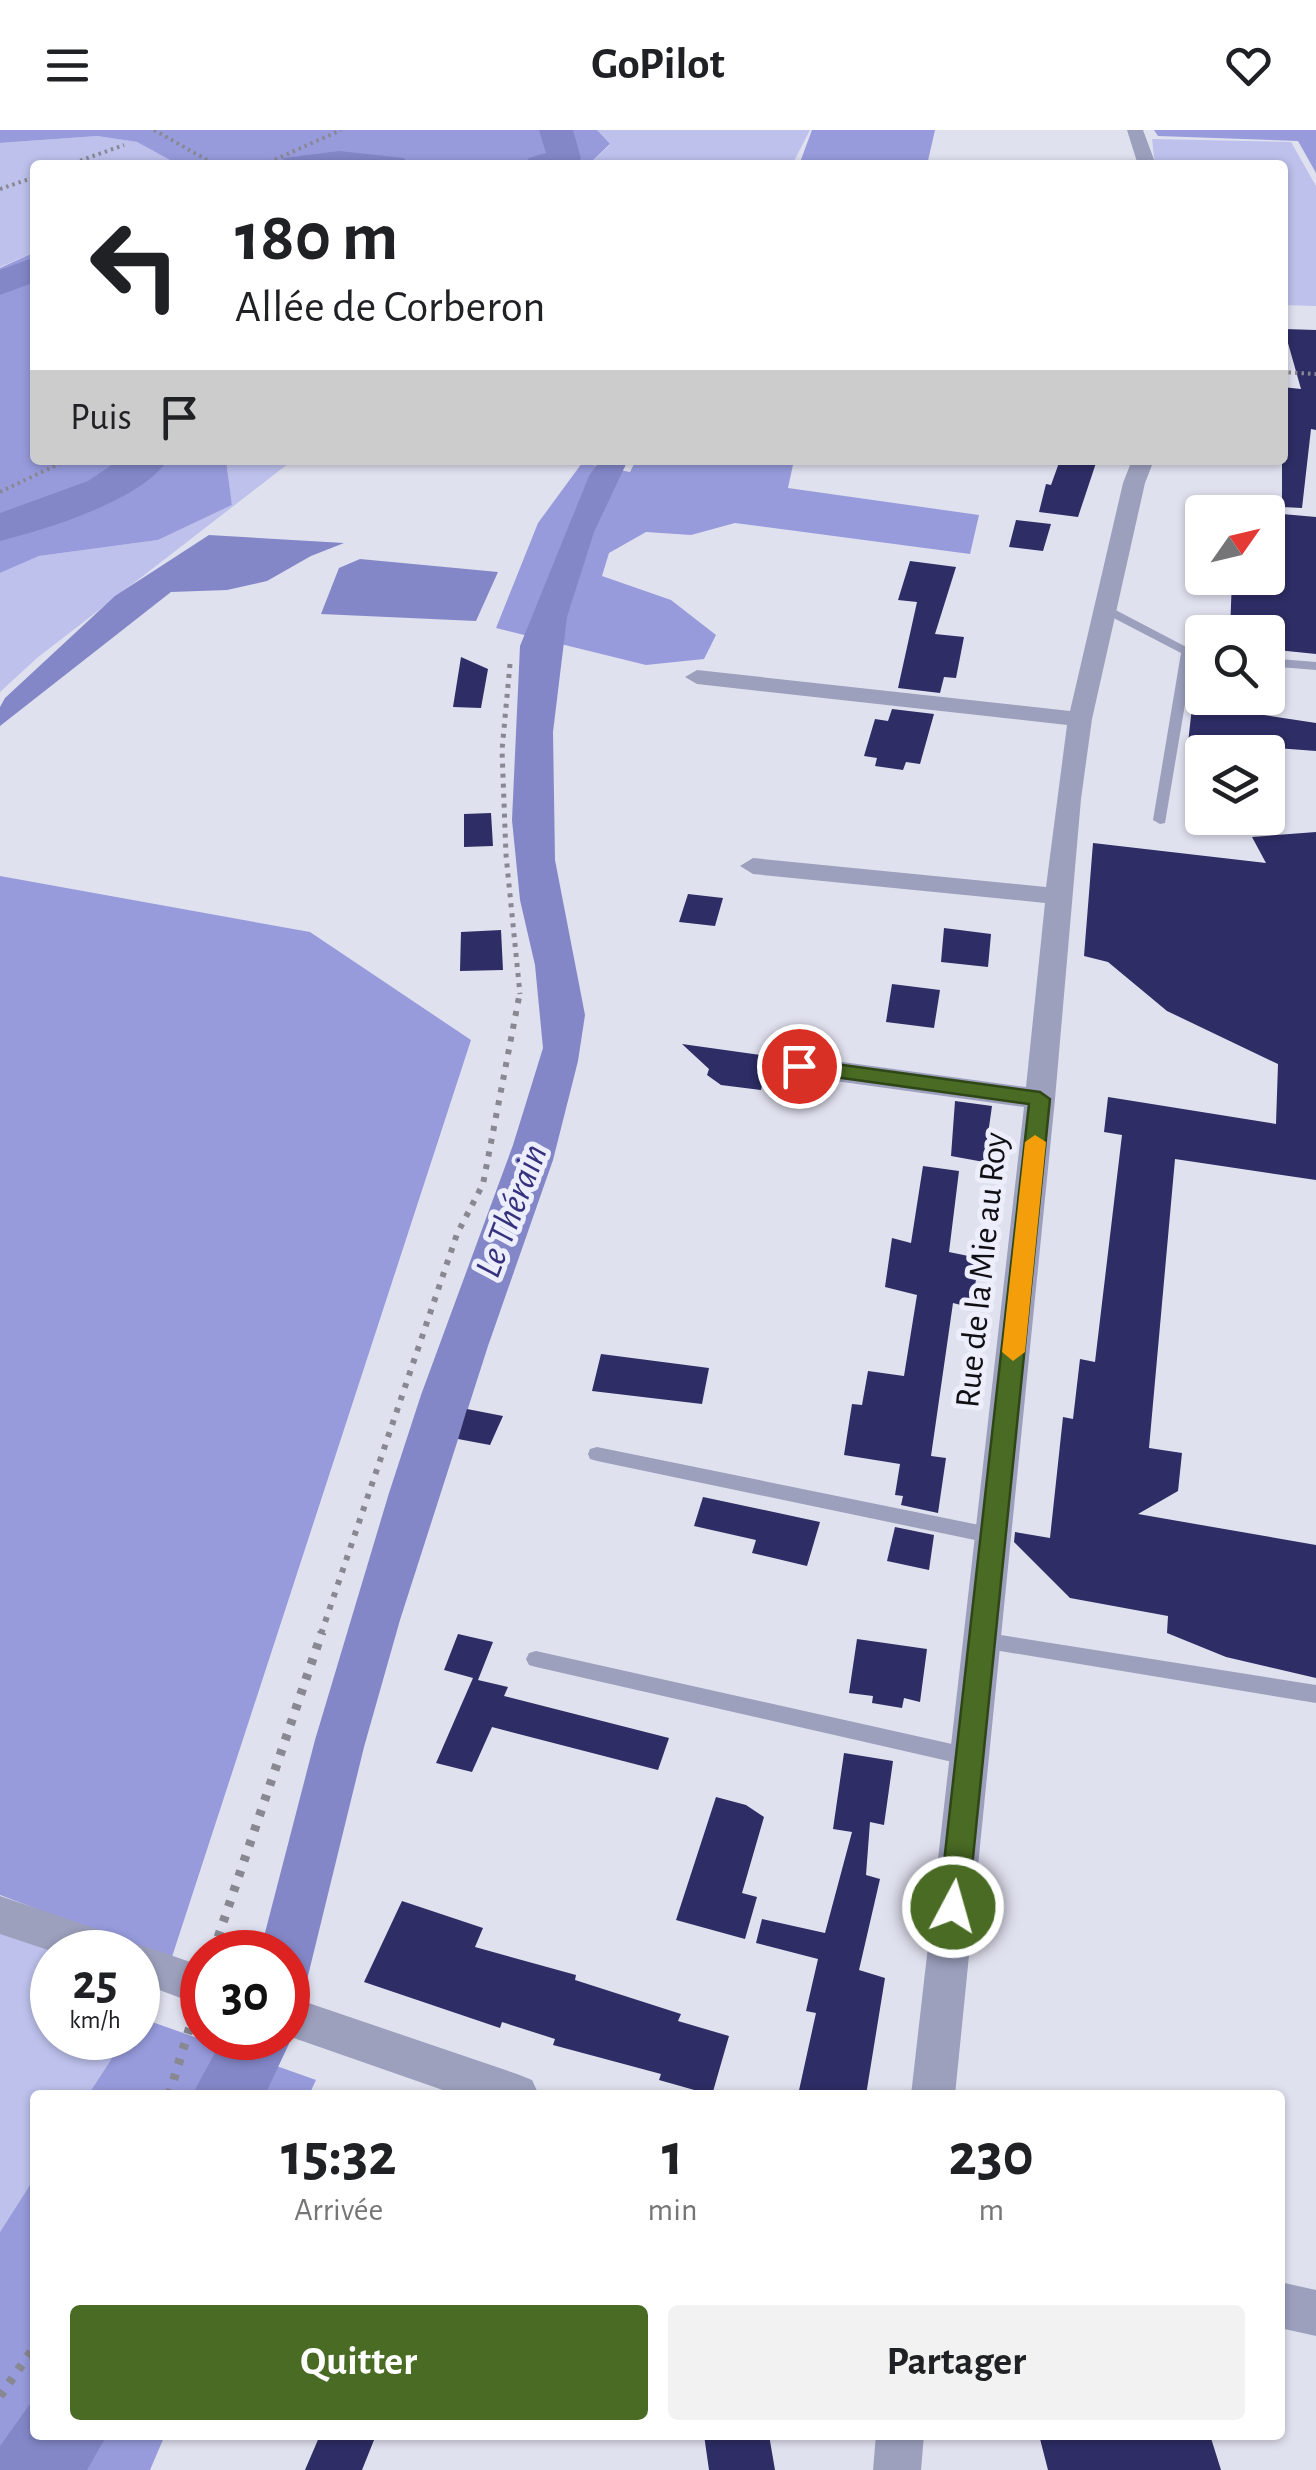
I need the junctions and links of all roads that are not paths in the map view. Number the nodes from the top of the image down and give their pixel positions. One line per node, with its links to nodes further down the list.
1 (1135, 130): 2 (street)
2 (1145, 160)
3 (1142, 465): 4 (street, Rue de la Mie au Roy)
4 (1106, 609): 5 (lane); 10 (street, Rue de la Mie au Roy)
5 (1185, 647)
6 (1285, 663): 7 (lane)
7 (1316, 666)
8 (696, 677): 10 (street)
9 (1185, 700): 11 (lane)
10 (1080, 719): 13 (street, Rue de la Mie au Roy)
11 (1160, 820)
12 (752, 866): 13 (street)
13 (1058, 896): 15 (street, Rue de la Mie au Roy)
14 (799, 1066): 15 (street)
15 (1040, 1099): 17 (street, Rue de la Mie au Roy)
16 (597, 1454): 17 (lane)
17 (994, 1536): 18 (street, Rue de la Mie au Roy)
18 (982, 1640): 20 (lane); 21 (street, Rue de la Mie au Roy)
19 (536, 1659): 21 (lane)
20 (1316, 1694)
21 (970, 1756): 26 (street, Rue de la Mie au Roy)
22 (0, 1915): 23 (street)
23 (44, 1930)
24 (310, 2024): 25 (street)
25 (502, 2090)
26 (934, 2090)
27 (1285, 2307): 28 (street)
28 (1316, 2313)
29 (900, 2440): 30 (street)
30 (897, 2470)

